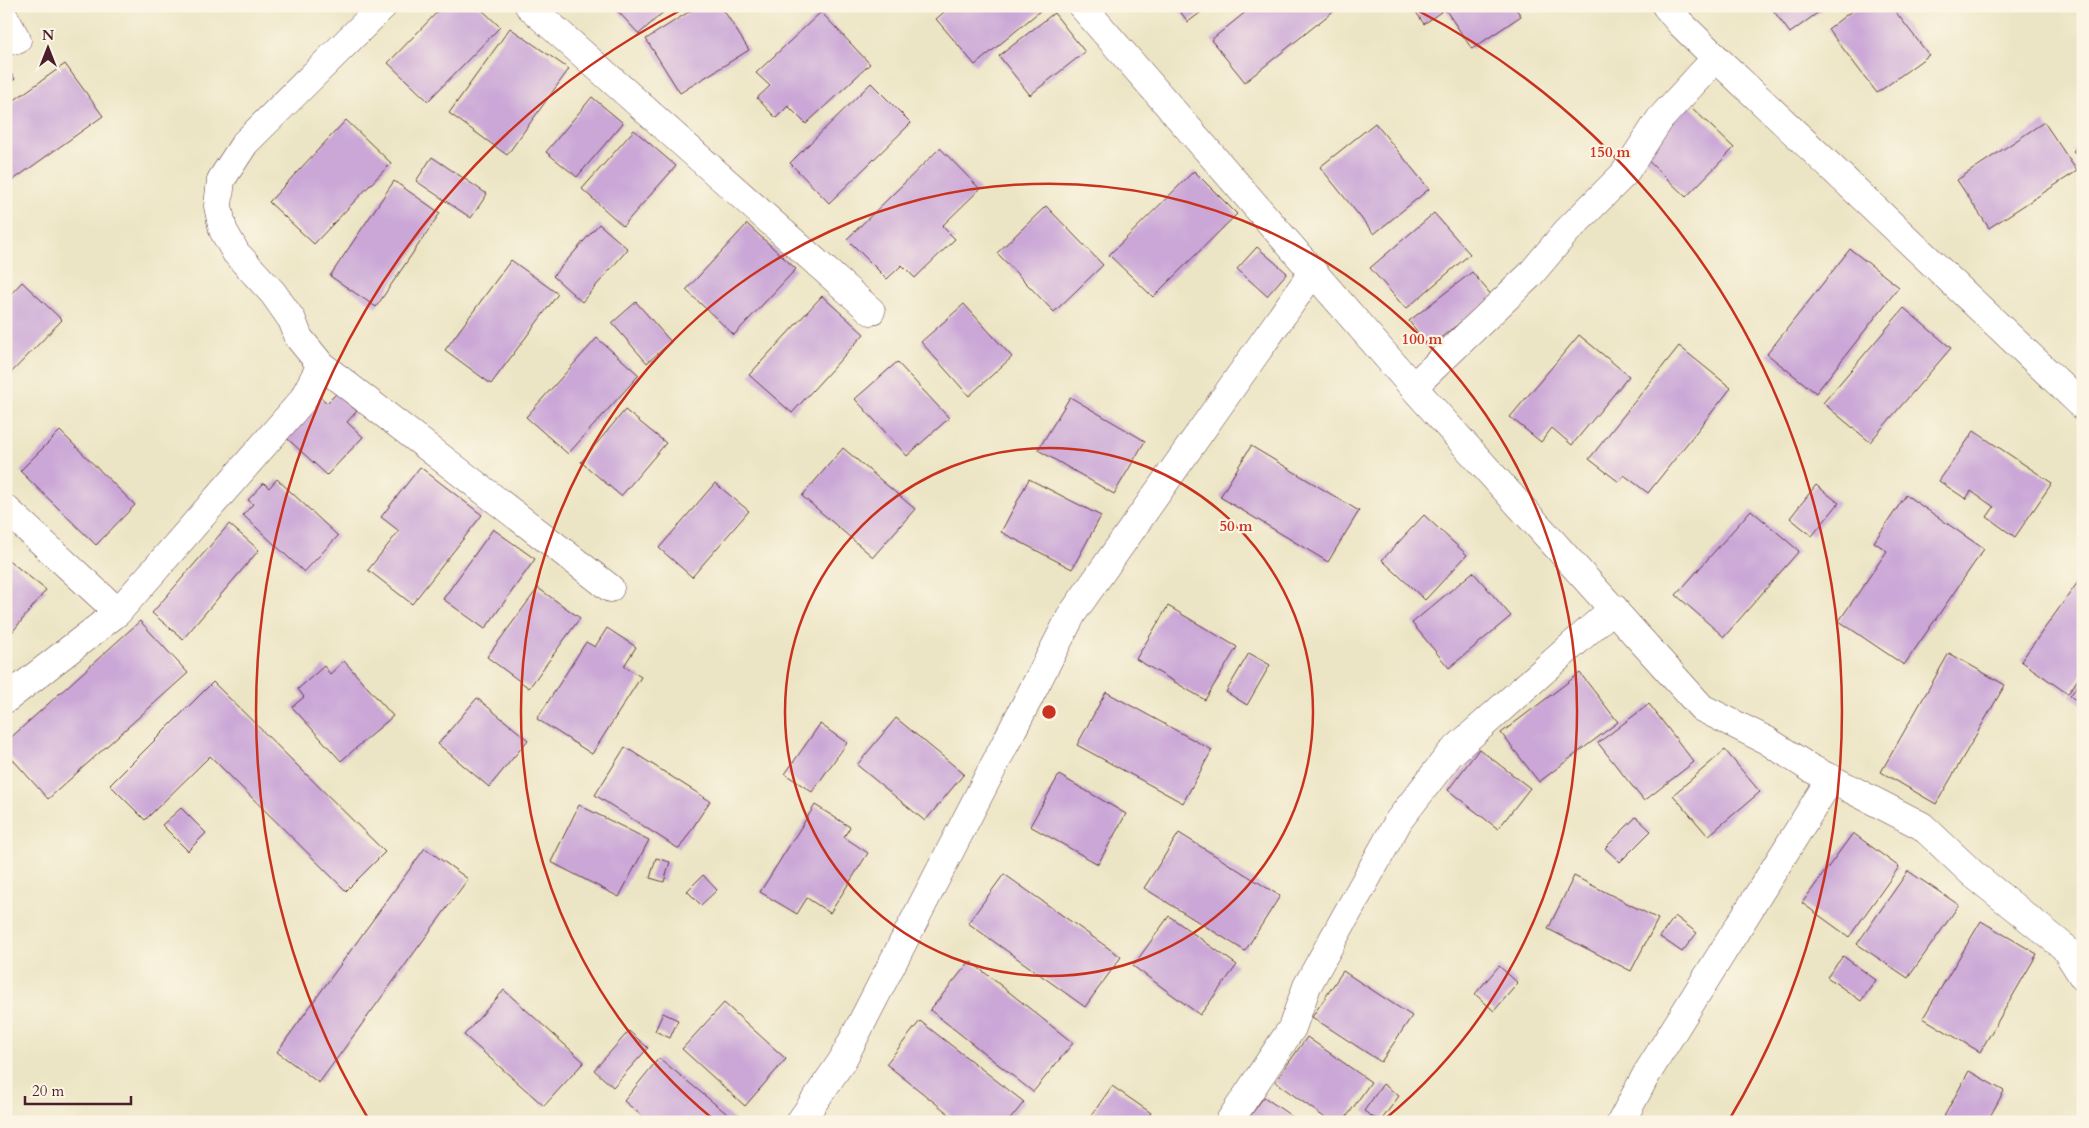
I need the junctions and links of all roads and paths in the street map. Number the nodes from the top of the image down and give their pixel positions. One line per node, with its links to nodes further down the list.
1 (383, 6): 8 (street)
2 (530, 6): 7 (street)
3 (1082, 6): 6 (street)
4 (1666, 6): 5 (street)
5 (1716, 58): 9 (street); 10 (street)
6 (1313, 272): 9 (street); 18 (street)
7 (871, 311)
8 (321, 365): 12 (street); 14 (street)
9 (1413, 387): 13 (street)
10 (2083, 406)
11 (6, 509): 14 (street)
12 (610, 588)
13 (1614, 608): 16 (street); 19 (street)
14 (118, 612): 15 (street)
15 (6, 699)
16 (1830, 778): 17 (street); 20 (street)
17 (2083, 977)
18 (800, 1122)
19 (1229, 1122)
20 (1620, 1122)

